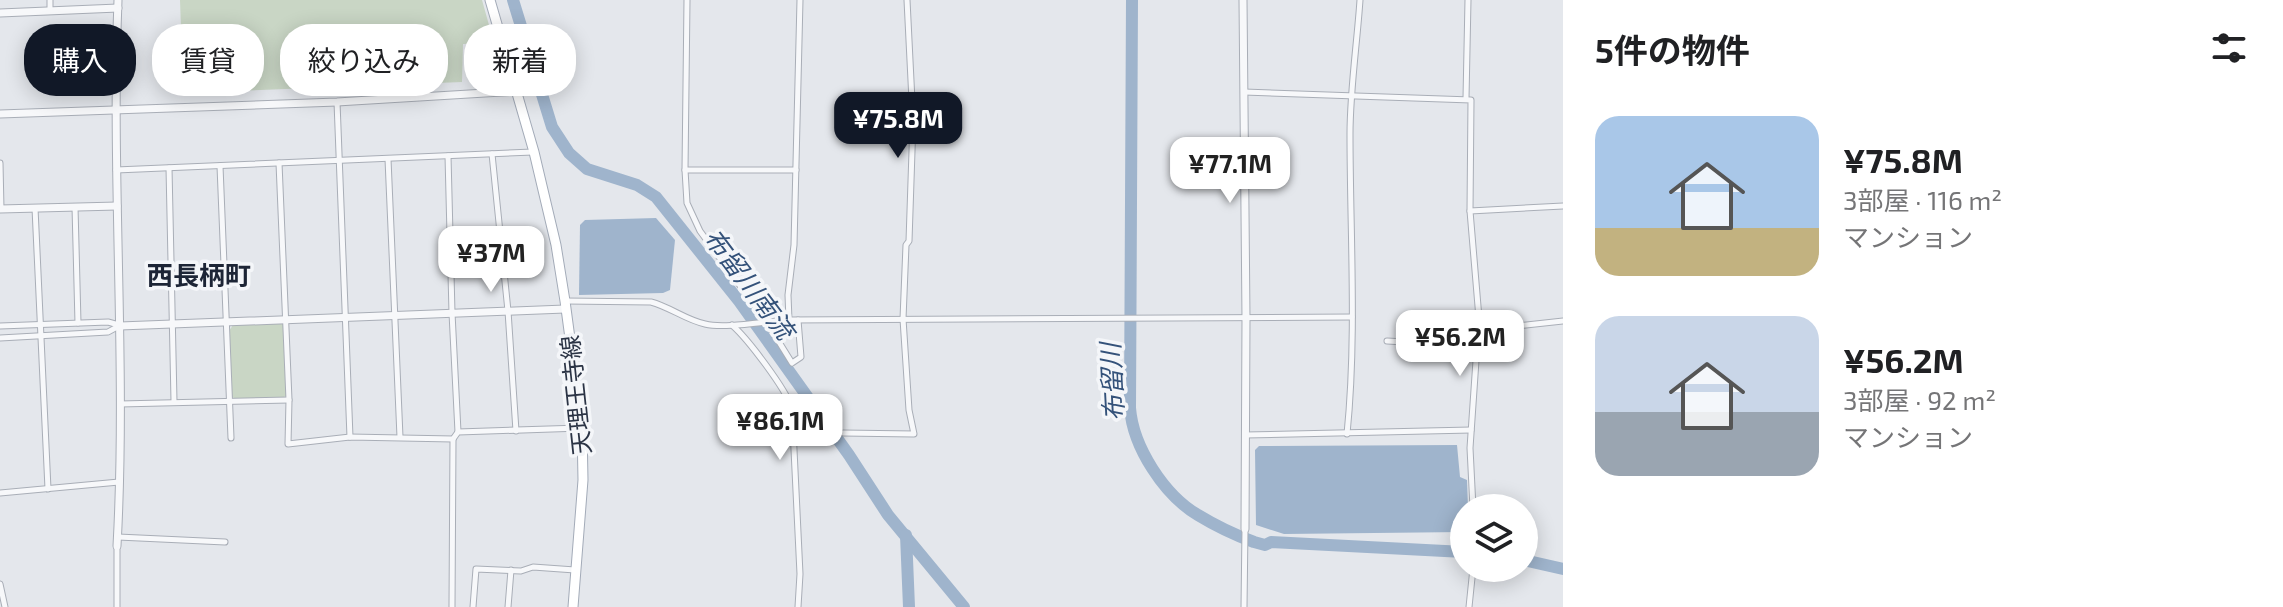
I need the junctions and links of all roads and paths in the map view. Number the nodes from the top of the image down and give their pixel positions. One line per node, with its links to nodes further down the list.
1 (50, 0): 10 (street)
2 (490, 0): 12 (main road, 天理王寺線)
3 (687, 0): 31 (street)
4 (800, 0): 32 (street)
5 (907, 0): 46 (street)
6 (1243, 0): 13 (street)
7 (1360, 0): 16 (street)
8 (1468, 0): 17 (street)
9 (118, 4): 10 (street); 19 (street)
10 (50, 11): 11 (street)
11 (0, 13)
12 (497, 24)
13 (1244, 92): 16 (street); 45 (street)
14 (464, 94): 18 (street)
15 (518, 96): 21 (main road, 天理王寺線)
16 (1353, 96): 17 (street); 44 (street)
17 (1466, 98): 38 (street)
18 (337, 102): 19 (street); 25 (street)
19 (115, 111): 20 (street); 30 (street)
20 (0, 114)
21 (534, 152): 22 (street); 39 (main road, 天理王寺線)
22 (492, 154): 23 (street); 40 (street)
23 (448, 156): 24 (street); 41 (street)
24 (388, 159): 25 (street); 42 (street)
25 (339, 161): 27 (street); 43 (street)
26 (0, 163): 37 (street)
27 (279, 163): 28 (street); 47 (street)
28 (220, 166): 29 (street); 52 (street)
29 (169, 168): 30 (street); 54 (street)
30 (115, 170): 33 (street)
31 (685, 170): 32 (street); 50 (street)
32 (796, 170): 48 (street)
33 (117, 206): 35 (street); 58 (street)
34 (1563, 206): 38 (street)
35 (75, 207): 36 (street); 53 (street)
36 (35, 208): 37 (street); 55 (street)
37 (1, 209)
38 (1470, 211): 59 (street)
39 (565, 305): 40 (street); 56 (street); 68 (main road, 天理王寺線)
40 (508, 311): 41 (street); 70 (street)
41 (452, 313): 42 (street); 71 (street)
42 (395, 315): 43 (street); 77 (street)
43 (345, 316): 47 (street); 75 (street)
44 (1352, 317): 45 (street); 73 (street)
45 (1246, 318): 46 (street); 74 (street)
46 (903, 319): 49 (street); 72 (street)
47 (286, 320): 52 (street); 64 (street)
48 (789, 320): 49 (street); 50 (street)
49 (798, 320): 50 (street)
50 (764, 321): 56 (street)
51 (1563, 321): 59 (street)
52 (225, 322): 54 (street); 66 (street)
53 (78, 323): 55 (street); 58 (street)
54 (172, 323): 58 (street); 65 (street)
55 (39, 324): 57 (street); 60 (street)
56 (734, 324): 97 (street)
57 (0, 326)
58 (120, 326): 60 (street); 67 (street)
59 (1480, 330): 63 (street)
60 (40, 335): 61 (street); 80 (street)
61 (0, 338)
62 (1387, 341): 63 (street)
63 (1477, 346): 69 (street)
64 (289, 400): 66 (street); 75 (street)
65 (174, 401): 66 (street); 67 (street)
66 (229, 401): 76 (street)
67 (120, 404): 79 (street)
68 (582, 428): 70 (street); 88 (main road, 天理王寺線)
69 (1471, 430): 73 (street); 82 (street)
70 (516, 431): 71 (street)
71 (458, 432): 78 (street)
72 (843, 433)
73 (1347, 434): 74 (street)
74 (1245, 435): 83 (street)
75 (350, 437): 77 (street)
76 (231, 438)
77 (400, 438): 78 (street)
78 (453, 439): 93 (street)
79 (119, 482): 80 (street); 84 (street)
80 (48, 489): 81 (street)
81 (0, 493)
82 (1473, 494)
83 (1245, 529): 98 (street)
84 (118, 537): 85 (street); 86 (street)
85 (225, 542)
86 (117, 546): 92 (street)
87 (511, 570): 88 (street); 94 (street); 95 (street)
88 (576, 570): 96 (main road, 天理王寺線)
89 (1472, 582): 99 (street)
90 (0, 584): 91 (street)
91 (5, 607)
92 (117, 607)
93 (452, 607)
94 (473, 607)
95 (508, 607)
96 (573, 607)
97 (798, 607)
98 (1244, 607)
99 (1469, 607)

